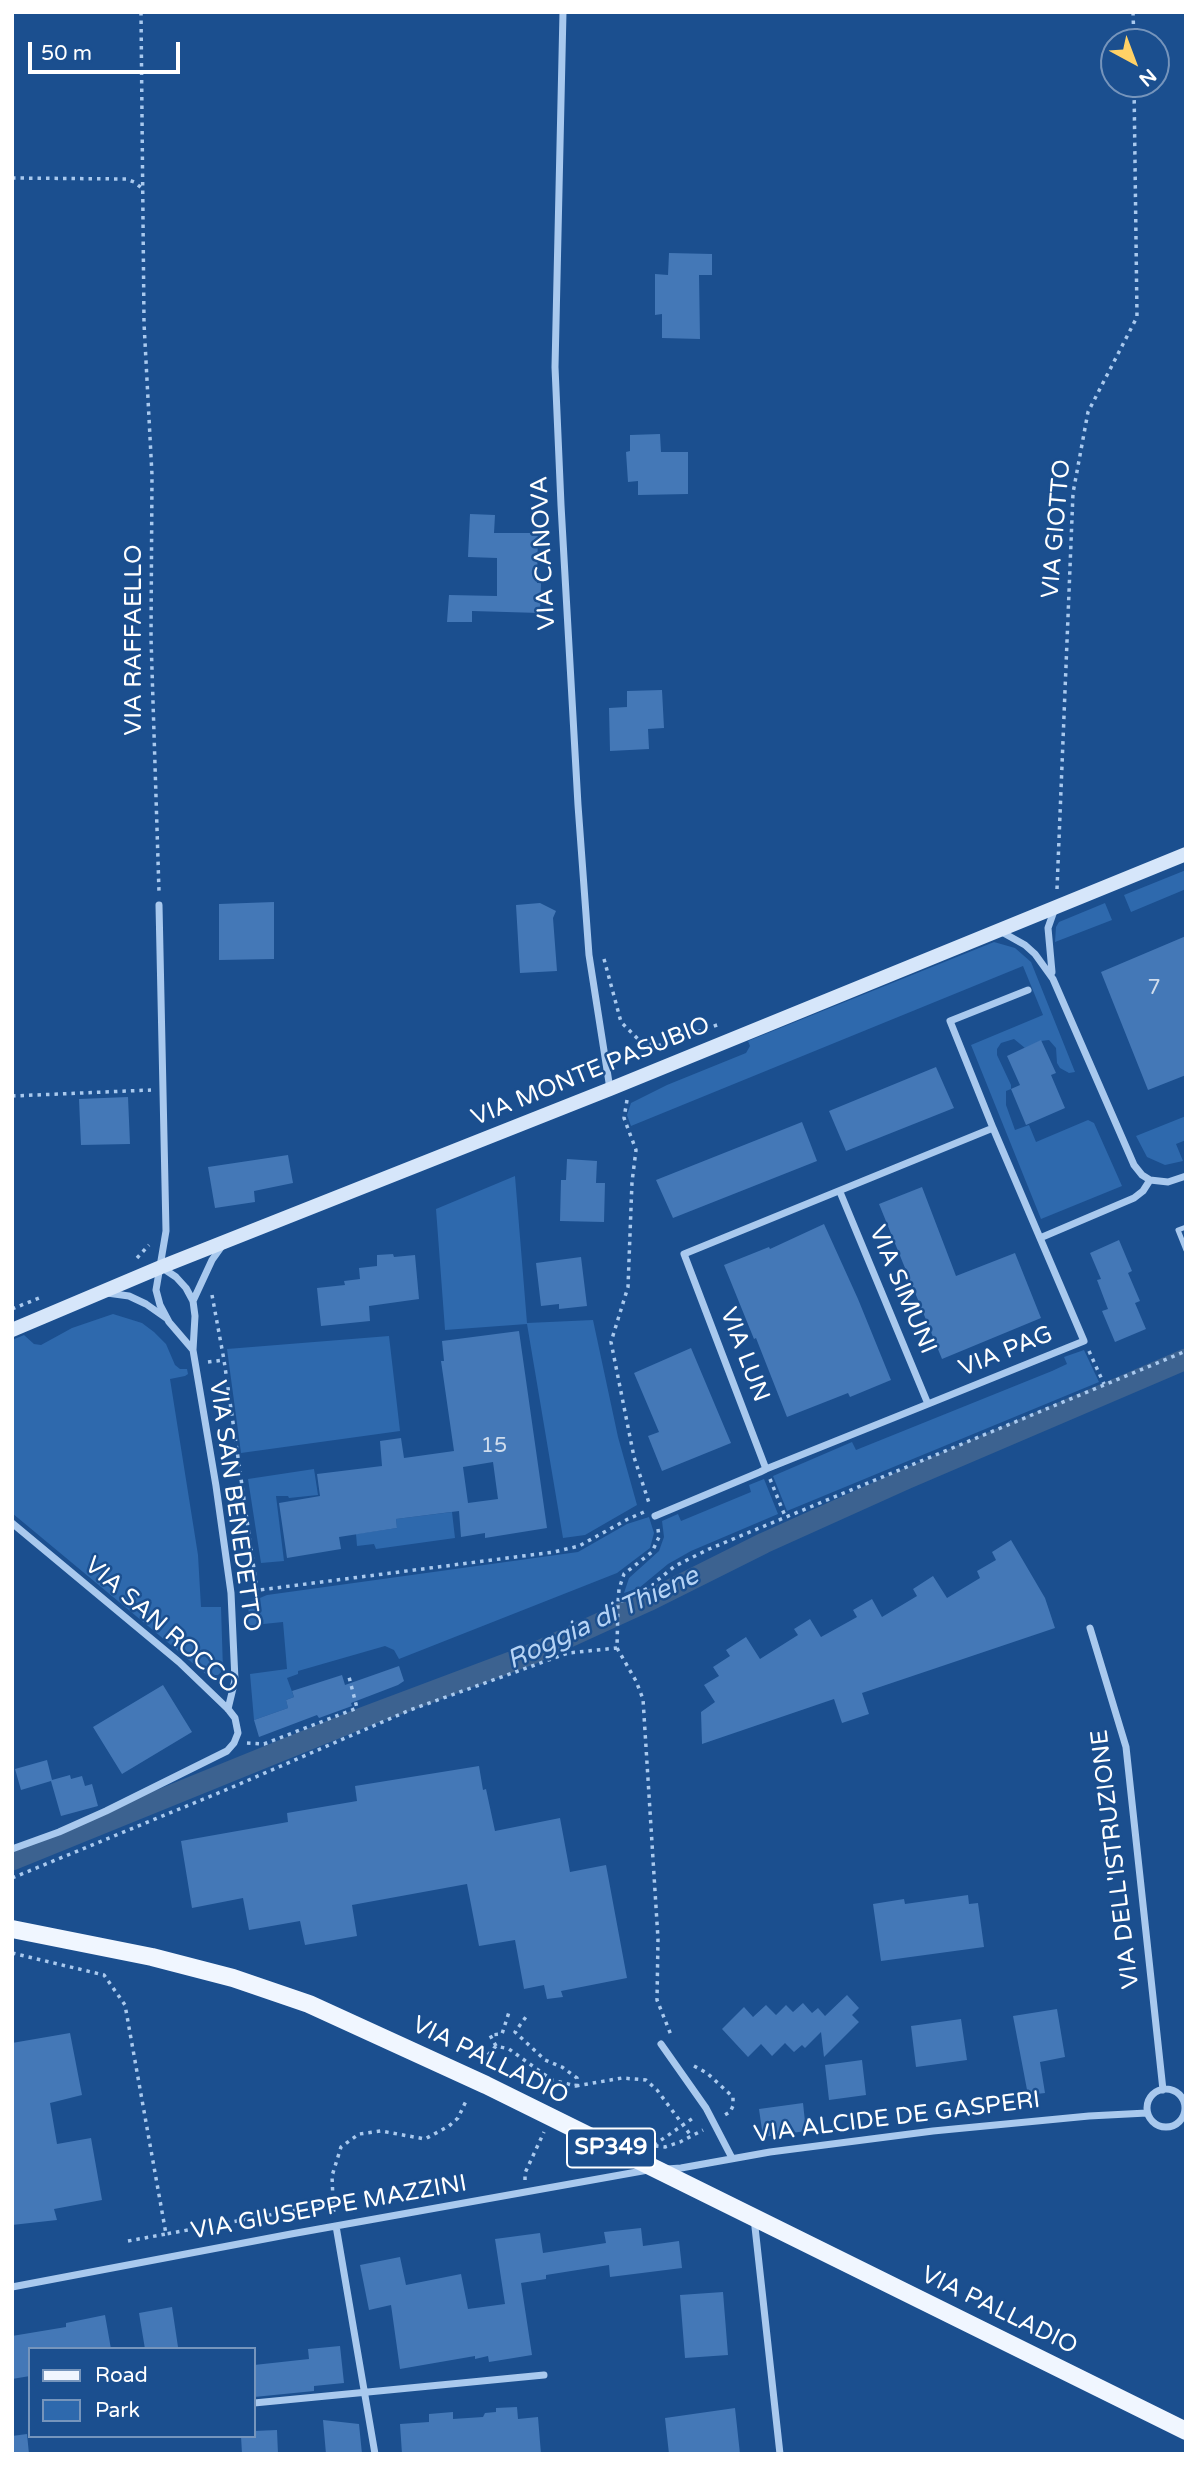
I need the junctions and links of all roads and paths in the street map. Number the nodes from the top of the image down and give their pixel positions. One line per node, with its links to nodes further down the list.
1 (141, 12): 5 (path, VIA RAFFAELLO)
2 (563, 12): 10 (street, VIA CANOVA)
3 (1134, 98): 8 (path, VIA GIOTTO)
4 (12, 178): 5 (path)
5 (144, 191): 7 (path, VIA RAFFAELLO)
6 (1186, 854): 8 (main road, VIA MONTE PASUBIO)
7 (159, 905): 14 (street)
8 (1056, 905): 9 (main road, VIA MONTE PASUBIO); 11 (street)
9 (996, 929): 11 (street); 16 (main road, VIA MONTE PASUBIO)
10 (589, 955): 13 (path); 16 (street, VIA CANOVA)
11 (1053, 979): 21 (street)
12 (1027, 990): 19 (street, VIA PAG)
13 (720, 1024)
14 (163, 1089): 17 (path); 24 (street)
15 (632, 1094): 18 (path)
16 (614, 1095): 18 (path); 26 (main road, VIA MONTE PASUBIO)
17 (12, 1097)
18 (626, 1101): 47 (path)
19 (993, 1128): 22 (street); 25 (street, VIA PAG)
20 (1186, 1176): 21 (street)
21 (1150, 1180): 25 (street)
22 (840, 1192): 45 (street, VIA SIMUNI); 46 (street, VIA LUN)
23 (1186, 1227): 27 (lane)
24 (166, 1231): 28 (path); 29 (street)
25 (1040, 1238): 39 (street, VIA PAG)
26 (224, 1243): 29 (main road, VIA MONTE PASUBIO); 33 (street)
27 (1186, 1250)
28 (126, 1262)
29 (161, 1267): 31 (main road, VIA MONTE PASUBIO); 33 (street); 36 (street, VIA SAN BENEDETTO)
30 (210, 1287): 42 (path)
31 (103, 1292): 36 (street); 37 (main road, VIA MONTE PASUBIO)
32 (44, 1296): 34 (path)
33 (193, 1301): 40 (street, VIA SAN BENEDETTO)
34 (21, 1305): 35 (path); 37 (path)
35 (12, 1309)
36 (168, 1319): 40 (street, VIA SAN BENEDETTO)
37 (28, 1324): 38 (main road, VIA MONTE PASUBIO)
38 (12, 1330)
39 (1084, 1341): 44 (path); 45 (street, VIA PAG)
40 (193, 1350): 43 (street, VIA SAN BENEDETTO)
41 (1186, 1351): 44 (path)
42 (224, 1360): 43 (path); 47 (path)
43 (195, 1363): 54 (street, VIA SAN BENEDETTO)
44 (1104, 1384): 48 (path)
45 (928, 1404): 46 (street, VIA PAG)
46 (766, 1469): 47 (street, VIA PAG); 48 (path)
47 (655, 1516): 50 (path)
48 (785, 1516): 50 (path)
49 (12, 1523): 54 (street, VIA SAN ROCCO)
50 (618, 1603): 52 (path)
51 (1090, 1628): 68 (street, VIA DELL'ISTRUZIONE)
52 (617, 1648): 57 (path); 62 (path)
53 (348, 1673): 55 (path)
54 (228, 1709): 55 (street, VIA SAN ROCCO)
55 (234, 1743): 56 (street)
56 (12, 1849)
57 (12, 1878)
58 (12, 1929): 77 (main road, VIA PALLADIO / SP349)
59 (12, 1953): 81 (path)
60 (510, 2009): 64 (path)
61 (528, 2014): 67 (path)
62 (677, 2043)
63 (661, 2044): 72 (street)
64 (496, 2046): 65 (path); 67 (path)
65 (488, 2055)
66 (693, 2065): 72 (path)
67 (576, 2086): 73 (path)
68 (1163, 2090): 70 (street, VIA ALCIDE DE GASPERI); 71 (street)
69 (466, 2101): 81 (path)
70 (1185, 2109): 71 (street, VIA ALCIDE DE GASPERI)
71 (1147, 2113): 76 (street, VIA ALCIDE DE GASPERI)
72 (714, 2123): 75 (path); 76 (street)
73 (684, 2125): 75 (path); 75 (path)
74 (546, 2130): 78 (path)
75 (692, 2137)
76 (732, 2158): 77 (street, VIA ALCIDE DE GASPERI)
77 (653, 2169): 78 (street, VIA GIUSEPPE MAZZINI); 79 (main road, VIA PALLADIO / SP349)
78 (526, 2192): 80 (street, VIA GIUSEPPE MAZZINI)
79 (754, 2218): 87 (main road, VIA PALLADIO / SP349); 89 (street)
80 (336, 2226): 83 (street, VIA GIUSEPPE MAZZINI); 85 (street)
81 (166, 2234): 82 (path)
82 (128, 2241)
83 (12, 2287)
84 (544, 2375): 85 (street)
85 (365, 2394): 86 (street); 88 (street)
86 (256, 2403)
87 (1186, 2431)
88 (375, 2454)
89 (780, 2454)

